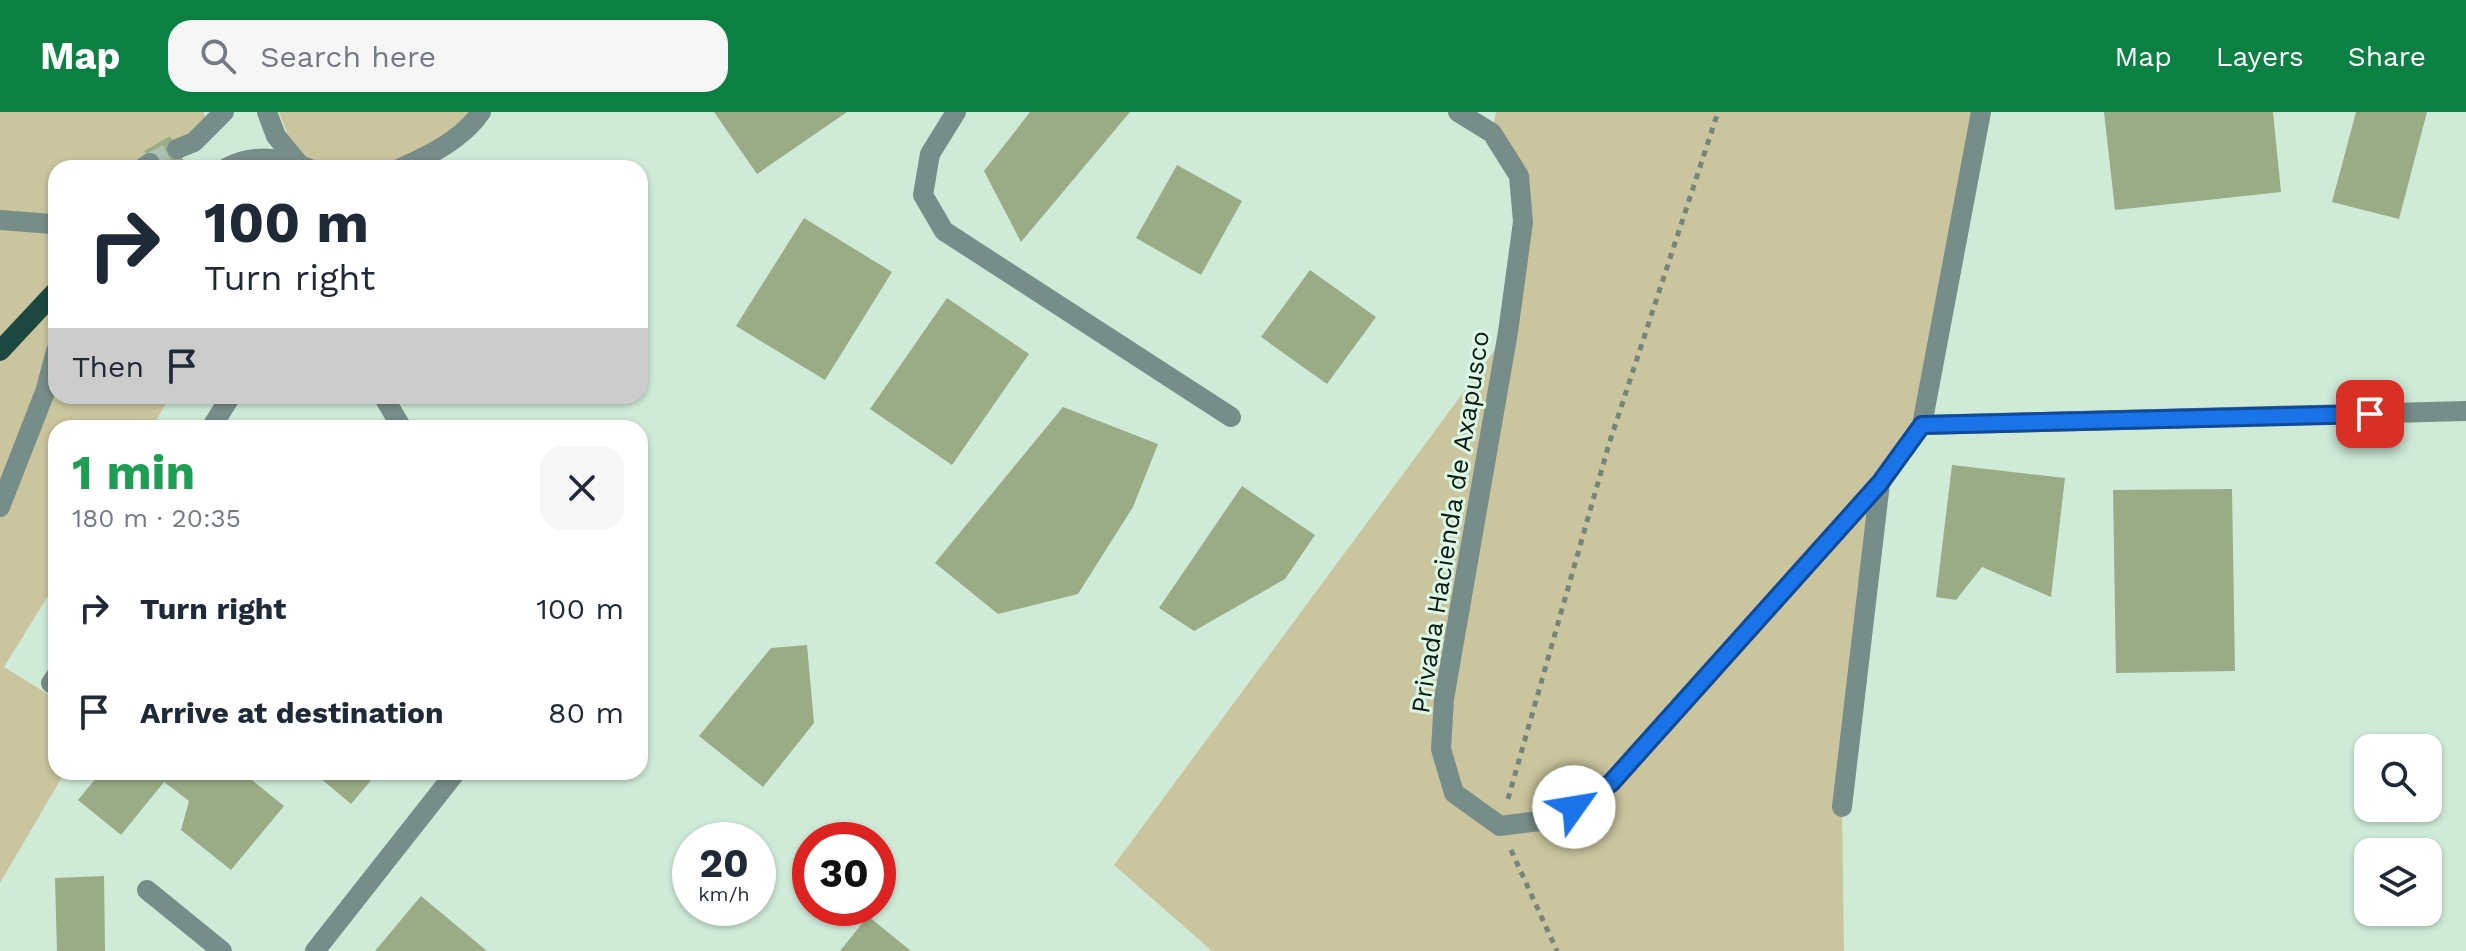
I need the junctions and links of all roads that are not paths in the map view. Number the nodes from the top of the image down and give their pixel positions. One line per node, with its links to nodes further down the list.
1 (224, 112): 7 (street)
2 (267, 112): 10 (street)
3 (481, 112): 11 (street)
4 (956, 112): 18 (street)
5 (1458, 112): 20 (street, Privada Hacienda de Axapusco)
6 (1981, 112): 19 (street)
7 (184, 149)
8 (256, 160): 9 (street)
9 (279, 160)
10 (298, 160)
11 (421, 160)
12 (0, 220): 13 (street)
13 (48, 225)
14 (48, 300): 15 (main road)
15 (0, 351)
16 (48, 381): 21 (street)
17 (2466, 411): 19 (street)
18 (1231, 417)
19 (1922, 425): 20 (street)
20 (1880, 483): 23 (street)
21 (0, 507)
22 (450, 780): 26 (street)
23 (1842, 807)
24 (147, 890): 25 (street)
25 (222, 951)
26 (315, 951)

